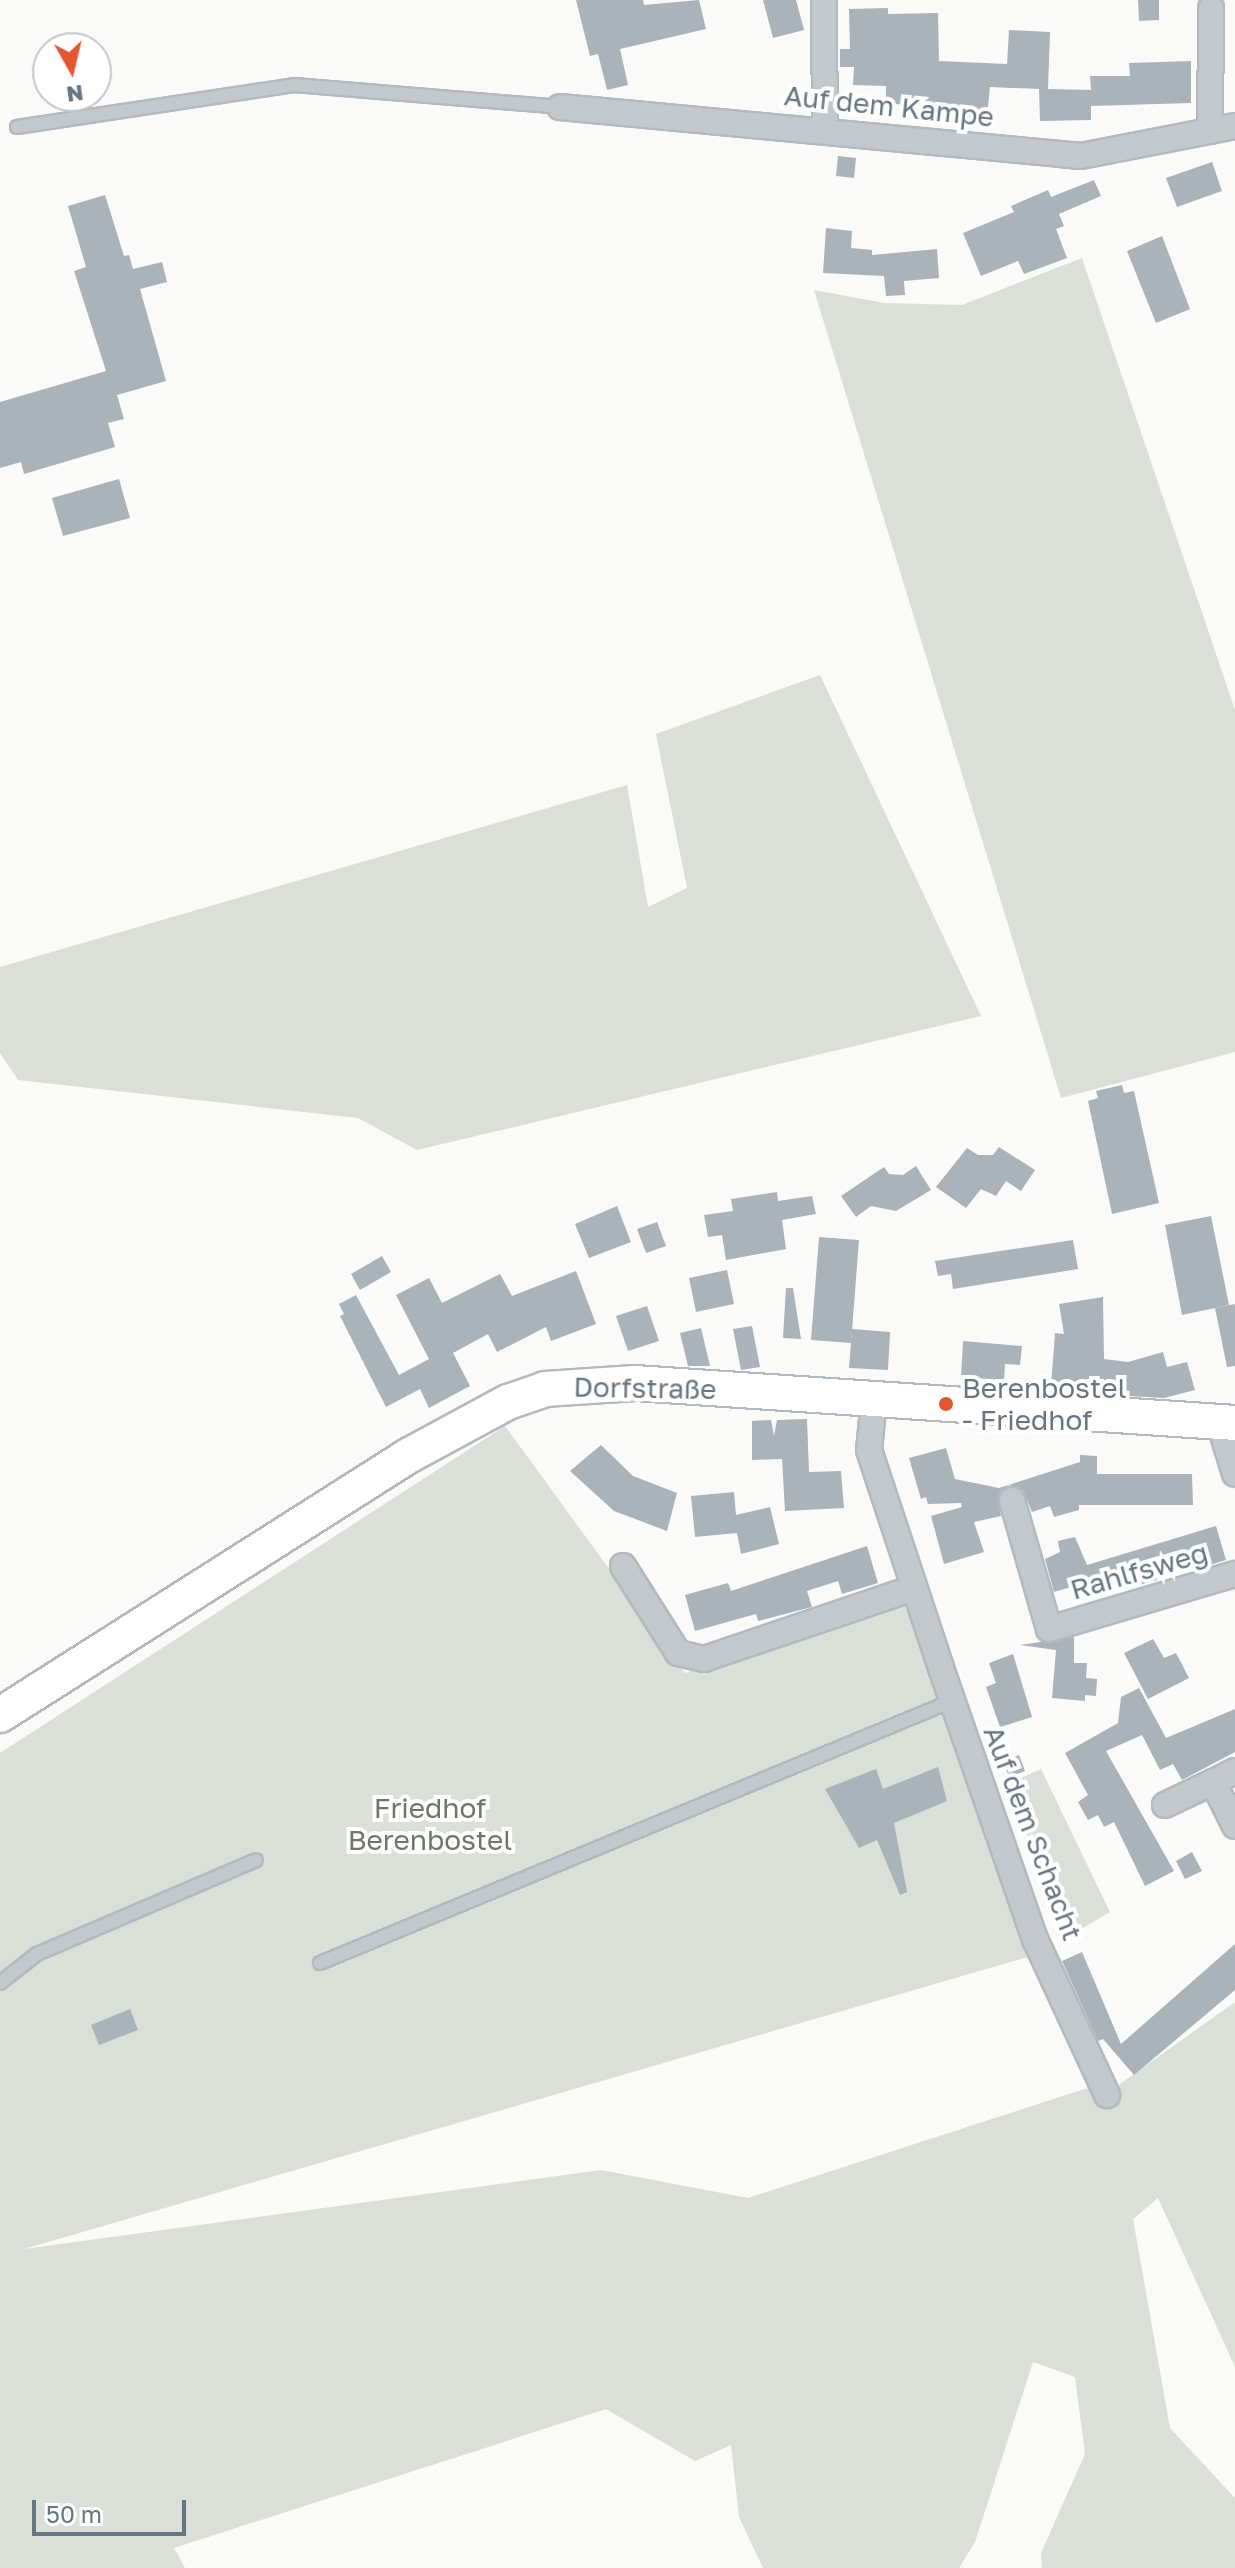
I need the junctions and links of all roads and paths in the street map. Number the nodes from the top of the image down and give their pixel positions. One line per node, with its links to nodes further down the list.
1 (824, 0): 6 (street)
2 (1211, 8): 7 (street)
3 (560, 107): 5 (lane); 6 (street, Auf dem Kampe)
4 (1235, 126): 7 (street, Auf dem Kampe)
5 (17, 127)
6 (825, 128): 7 (street, Auf dem Kampe)
7 (1210, 131)
8 (874, 1400): 9 (street, Dorfstraße); 14 (street, Auf dem Schacht); 16 (street, Dorfstraße)
9 (1227, 1423): 10 (street)
10 (1235, 1474)
11 (1012, 1500): 13 (street, Rahlfsweg)
12 (623, 1566): 14 (street)
13 (1235, 1574)
14 (914, 1588): 15 (street, Auf dem Schacht)
15 (952, 1701): 22 (lane); 24 (street, Auf dem Schacht)
16 (0, 1715)
17 (1235, 1771): 18 (street)
18 (1213, 1782): 19 (street); 20 (street)
19 (1165, 1805)
20 (1235, 1826)
21 (256, 1860): 23 (lane)
22 (320, 1963)
23 (0, 1983)
24 (1107, 2095)

